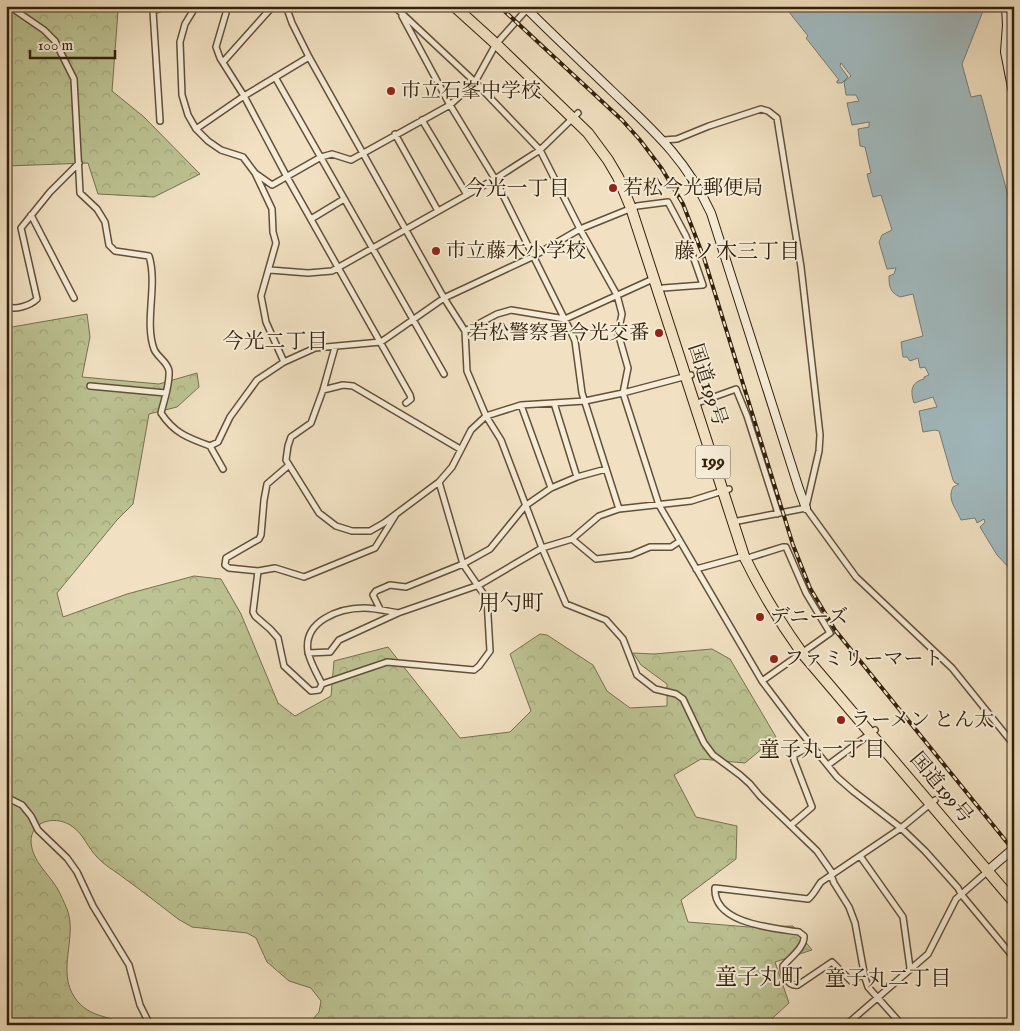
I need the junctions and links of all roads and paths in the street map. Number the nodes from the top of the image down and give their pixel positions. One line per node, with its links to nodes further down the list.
1 (9, 6): 30 (street)
2 (166, 6): 23 (street)
3 (196, 6): 24 (street)
4 (228, 6): 15 (street)
5 (273, 6): 15 (street)
6 (286, 6): 14 (street)
7 (394, 6): 12 (street)
8 (454, 6): 13 (highway, 国道199号 / 199)
9 (463, 6): 13 (highway, 国道199号 / 199)
10 (1006, 6): 19 (street)
11 (526, 8): 13 (street); 26 (street)
12 (399, 11): 17 (street); 20 (street)
13 (498, 42): 17 (street); 21 (highway, 国道199号 / 199)
14 (309, 57): 16 (street); 28 (street)
15 (223, 62): 18 (street)
16 (275, 77): 18 (street); 29 (street)
17 (475, 82): 20 (street); 27 (street)
18 (244, 96): 24 (street); 32 (street)
19 (1014, 98)
20 (450, 104): 22 (street); 33 (street)
21 (576, 116): 27 (street); 36 (highway, 国道199号 / 199)
22 (422, 120): 25 (street); 34 (street)
23 (160, 121)
24 (196, 129): 31 (street)
25 (395, 134): 28 (street); 37 (street)
26 (664, 140): 81 (street); 81 (street)
27 (540, 150): 33 (street); 41 (street)
28 (363, 152): 29 (street); 40 (street)
29 (321, 157): 32 (street); 35 (street)
30 (79, 163): 38 (street); 62 (street)
31 (255, 173): 32 (street); 45 (street)
32 (287, 177): 39 (street)
33 (495, 179): 34 (street); 43 (street)
34 (467, 195): 37 (street)
35 (344, 199): 39 (street); 42 (street)
36 (634, 207): 41 (street); 46 (highway, 国道199号 / 199); 47 (street)
37 (438, 211): 40 (street)
38 (31, 215): 49 (street); 51 (street)
39 (311, 218): 44 (street)
40 (406, 229): 42 (street); 50 (street)
41 (580, 229): 43 (street); 48 (street)
42 (372, 248): 44 (street); 53 (street)
43 (532, 257): 50 (street); 52 (street)
44 (339, 267): 45 (street); 55 (street)
45 (270, 270): 57 (street)
46 (656, 278): 47 (highway, 国道199号 / 199); 48 (street); 59 (highway, 国道199号 / 199)
47 (663, 288): 59 (highway, 国道199号 / 199)
48 (616, 295): 52 (street); 63 (street)
49 (74, 298)
50 (444, 298): 53 (street); 54 (street)
51 (6, 305)
52 (565, 319): 54 (street); 64 (street)
53 (414, 320): 55 (street); 58 (street)
54 (465, 331): 69 (street)
55 (381, 342): 56 (street); 67 (street)
56 (336, 347): 57 (street); 61 (street)
57 (284, 362): 70 (street)
58 (444, 374)
59 (688, 376): 63 (street); 65 (highway, 国道199号 / 199); 78 (highway, 国道199号 / 199)
60 (90, 386): 62 (street)
61 (323, 390): 71 (street); 72 (street)
62 (166, 393): 70 (street)
63 (623, 393): 64 (street); 79 (street)
64 (585, 401): 66 (street); 74 (street)
65 (700, 402): 78 (highway, 国道199号 / 199); 84 (street)
66 (554, 403): 68 (street); 75 (street)
67 (406, 404)
68 (521, 406): 69 (street); 77 (street)
69 (486, 416): 71 (street); 80 (street)
70 (210, 446): 73 (street)
71 (460, 449): 76 (street)
72 (288, 466): 83 (street); 92 (street)
73 (223, 469)
74 (606, 469): 75 (street); 82 (street)
75 (577, 477): 77 (street)
76 (439, 482): 83 (street); 90 (street)
77 (551, 488): 80 (street)
78 (726, 490): 79 (street); 85 (highway, 国道199号 / 199); 89 (highway, 国道199号 / 199)
79 (659, 505): 82 (street); 87 (street)
80 (525, 506): 88 (street); 90 (street)
81 (806, 508): 84 (street); 101 (street)
82 (619, 509): 86 (street)
83 (397, 514): 92 (street)
84 (777, 514): 85 (street)
85 (738, 521): 89 (highway, 国道199号 / 199)
86 (572, 539): 87 (street); 88 (street)
87 (680, 541): 91 (street)
88 (542, 548): 93 (street); 106 (street)
89 (749, 556): 91 (street); 96 (highway, 国道199号 / 199); 96 (street)
90 (463, 564): 93 (street); 94 (street)
91 (696, 569): 98 (street)
92 (258, 571): 99 (street)
93 (478, 585): 95 (street); 99 (street)
94 (380, 609): 95 (street); 97 (street)
95 (398, 613): 97 (street)
96 (804, 651): 98 (street); 100 (highway, 国道199号 / 199)
97 (308, 654): 99 (street)
98 (762, 681): 102 (street)
99 (322, 684)
100 (873, 732): 103 (street); 105 (highway, 国道199号 / 199)
101 (1014, 745)
102 (811, 746): 103 (street); 106 (street)
103 (828, 765): 107 (street)
104 (6, 797): 120 (street)
105 (933, 802): 107 (street); 110 (highway, 国道199号 / 199)
106 (790, 825): 111 (street)
107 (901, 828): 109 (street); 113 (street)
108 (1014, 848): 110 (street)
109 (860, 856): 111 (street); 116 (street)
110 (990, 869): 112 (highway, 国道199号 / 199); 113 (street); 114 (highway, 国道199号 / 199)
111 (832, 874): 117 (street); 117 (street)
112 (1014, 893)
113 (961, 894): 115 (street); 116 (street)
114 (1014, 902)
115 (1014, 958)
116 (910, 968): 118 (street)
117 (864, 972): 118 (street)
118 (877, 997): 119 (street); 121 (street)
119 (848, 1024)
120 (150, 1025)
121 (902, 1025)

